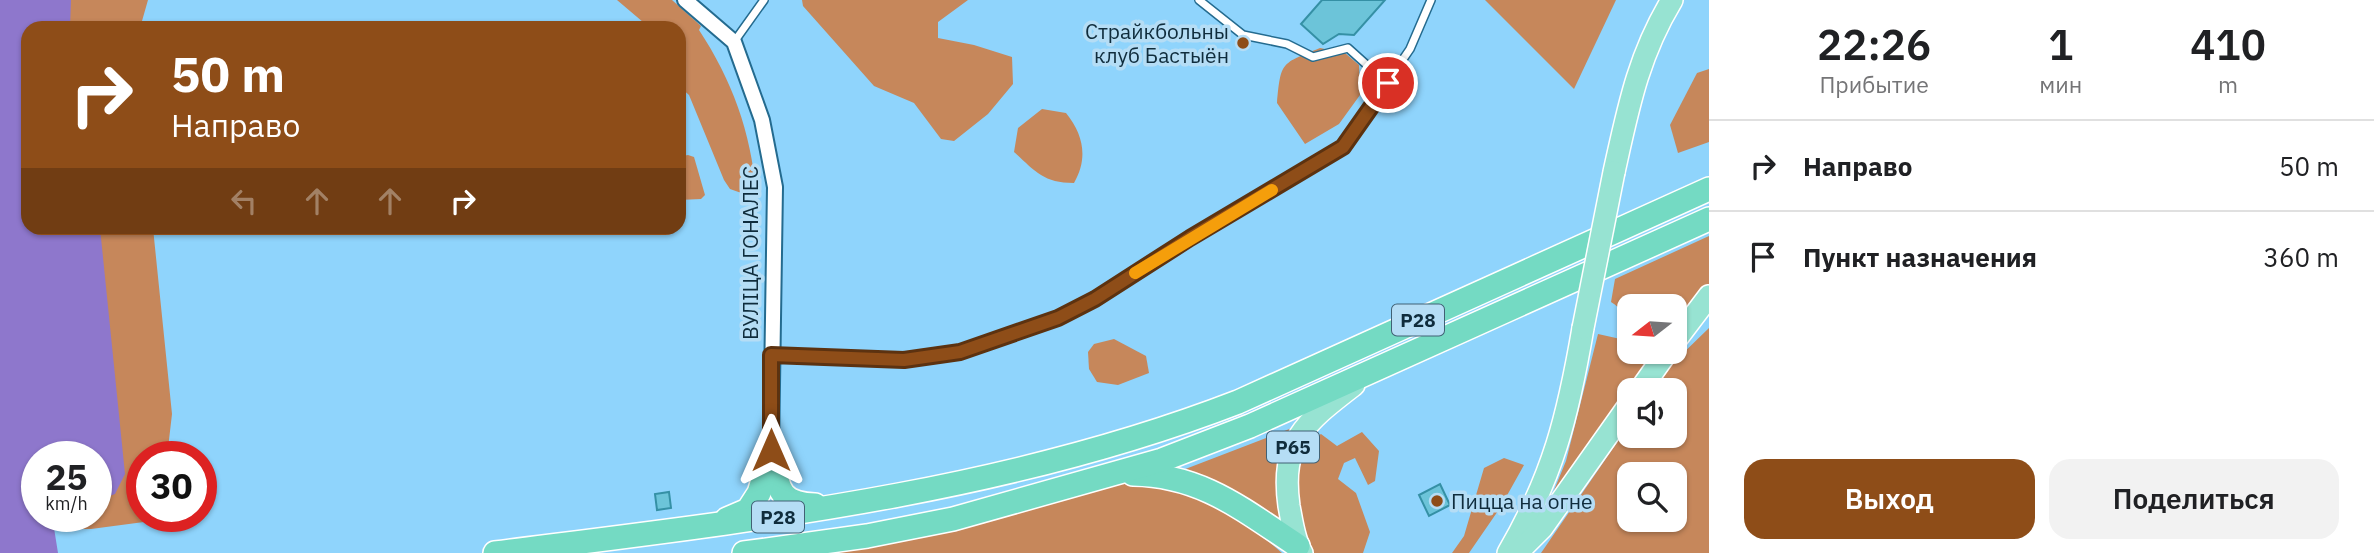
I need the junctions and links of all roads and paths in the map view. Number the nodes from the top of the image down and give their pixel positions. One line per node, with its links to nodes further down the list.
1 (685, 0): 6 (street, ВУЛІЦА ГОНАЛЕС)
2 (764, 0): 6 (lane)
3 (1199, 0): 7 (lane)
4 (1431, 0): 7 (lane)
5 (1672, 0): 22 (main road, bridge)
6 (734, 42): 12 (street, ВУЛІЦА ГОНАЛЕС)
7 (1388, 83): 12 (lane)
8 (1709, 189): 17 (highway, Р28)
9 (1709, 219): 13 (highway, Р28)
10 (1709, 296): 11 (main road)
11 (1687, 325)
12 (771, 355): 15 (street, ВУЛІЦА ГОНАЛЕС)
13 (1365, 375): 16 (highway, Р28); 19 (main road, Р65)
14 (1617, 422): 23 (main road)
15 (771, 450): 17 (highway); 18 (highway)
16 (1116, 475): 19 (highway, Р65); 21 (highway, Р28)
17 (846, 506): 18 (highway, Р28)
18 (709, 526): 20 (highway, Р28)
19 (1300, 550)
20 (495, 553)
21 (744, 553)
22 (1508, 553)
23 (1517, 553)

